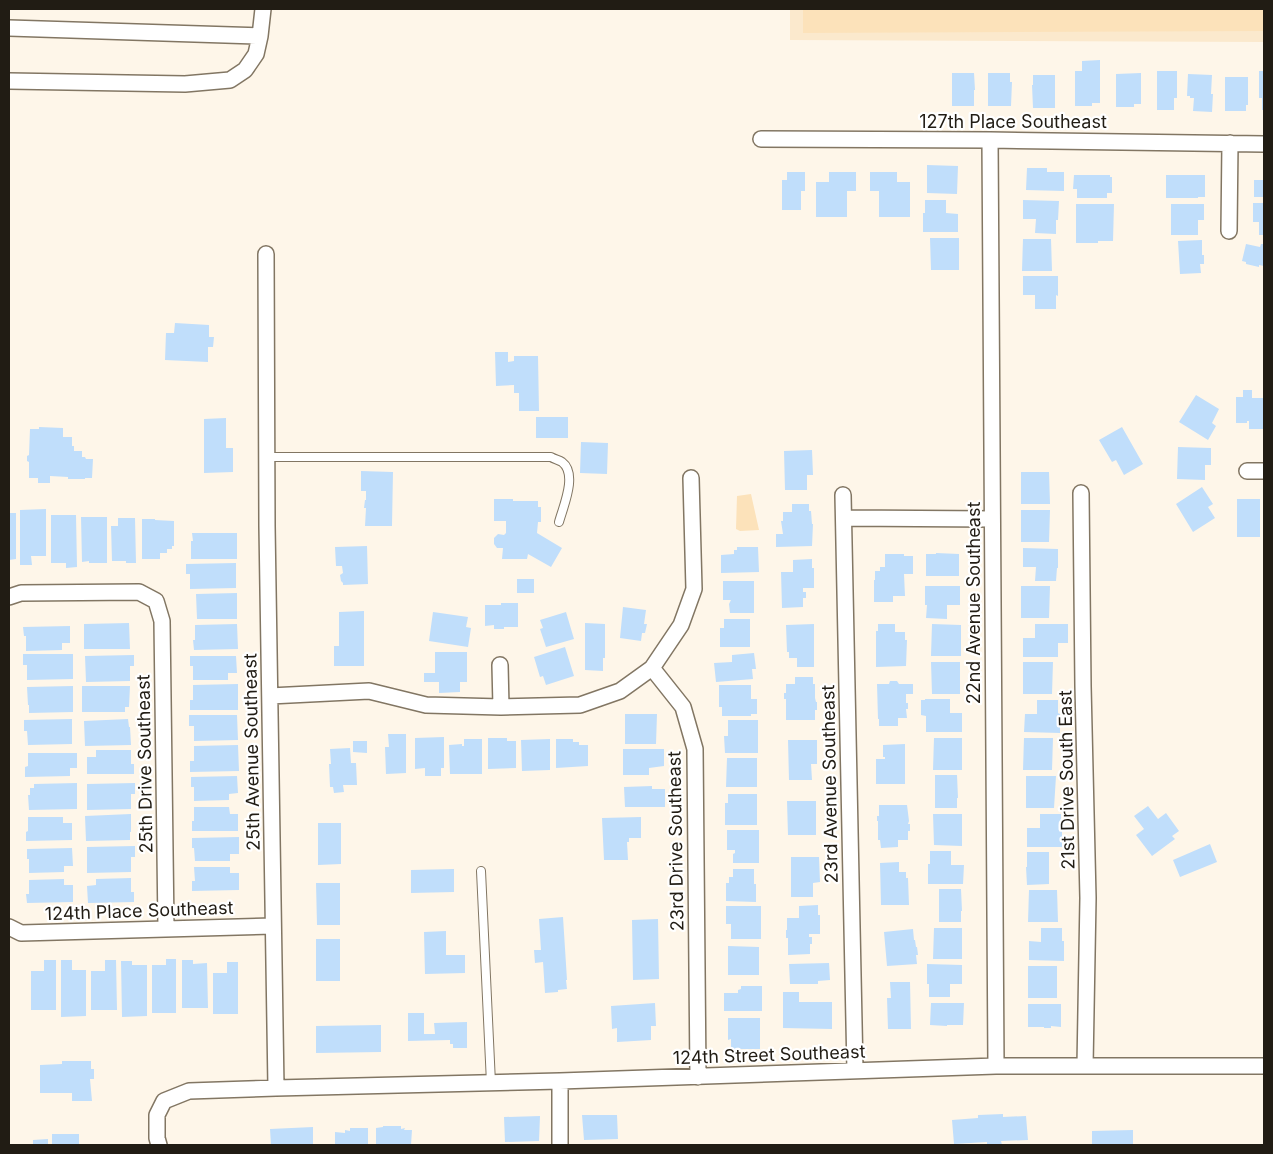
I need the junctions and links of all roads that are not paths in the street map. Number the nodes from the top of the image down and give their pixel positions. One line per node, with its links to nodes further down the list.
1 (263, 9): 3 (street)
2 (9, 28): 3 (street)
3 (260, 36): 4 (street)
4 (9, 81)
5 (761, 139): 6 (street, 127th Place Southeast)
6 (990, 140): 7 (street, 127th Place Southeast); 18 (street, 22nd Avenue Southeast)
7 (1230, 143): 8 (street, 127th Place Southeast); 9 (street)
8 (1264, 144)
9 (1229, 231)
10 (266, 254): 11 (street, 25th Avenue Southeast)
11 (266, 457): 19 (lane); 23 (street, 25th Avenue Southeast)
12 (1247, 471): 13 (street)
13 (1264, 471)
14 (691, 478): 22 (street)
15 (1081, 494): 30 (street, 21st Drive South East)
16 (844, 495): 17 (street, 23rd Avenue Southeast)
17 (844, 518): 18 (street); 32 (street, 23rd Avenue Southeast)
18 (992, 518): 29 (street, 22nd Avenue Southeast)
19 (559, 522)
20 (9, 597): 28 (street, 25th Drive Southeast)
21 (500, 665): 24 (street)
22 (652, 668): 24 (street); 33 (street, 23rd Drive Southeast)
23 (270, 696): 24 (street); 26 (street, 25th Avenue Southeast)
24 (501, 707)
25 (481, 871): 35 (lane)
26 (273, 926): 28 (street, 124th Place Southeast); 36 (street, 25th Avenue Southeast)
27 (9, 927): 28 (street, 124th Place Southeast)
28 (166, 928)
29 (996, 1066): 30 (street, 124th Street Southeast); 32 (street, 124th Street Southeast)
30 (1085, 1066): 31 (street, 124th Street Southeast)
31 (1264, 1066)
32 (855, 1071): 33 (street, 124th Street Southeast)
33 (698, 1077): 34 (street, 124th Street Southeast)
34 (560, 1081): 35 (street, 124th Street Southeast); 38 (street)
35 (490, 1083): 36 (street, 124th Street Southeast)
36 (276, 1088): 37 (street)
37 (159, 1145)
38 (560, 1145)

